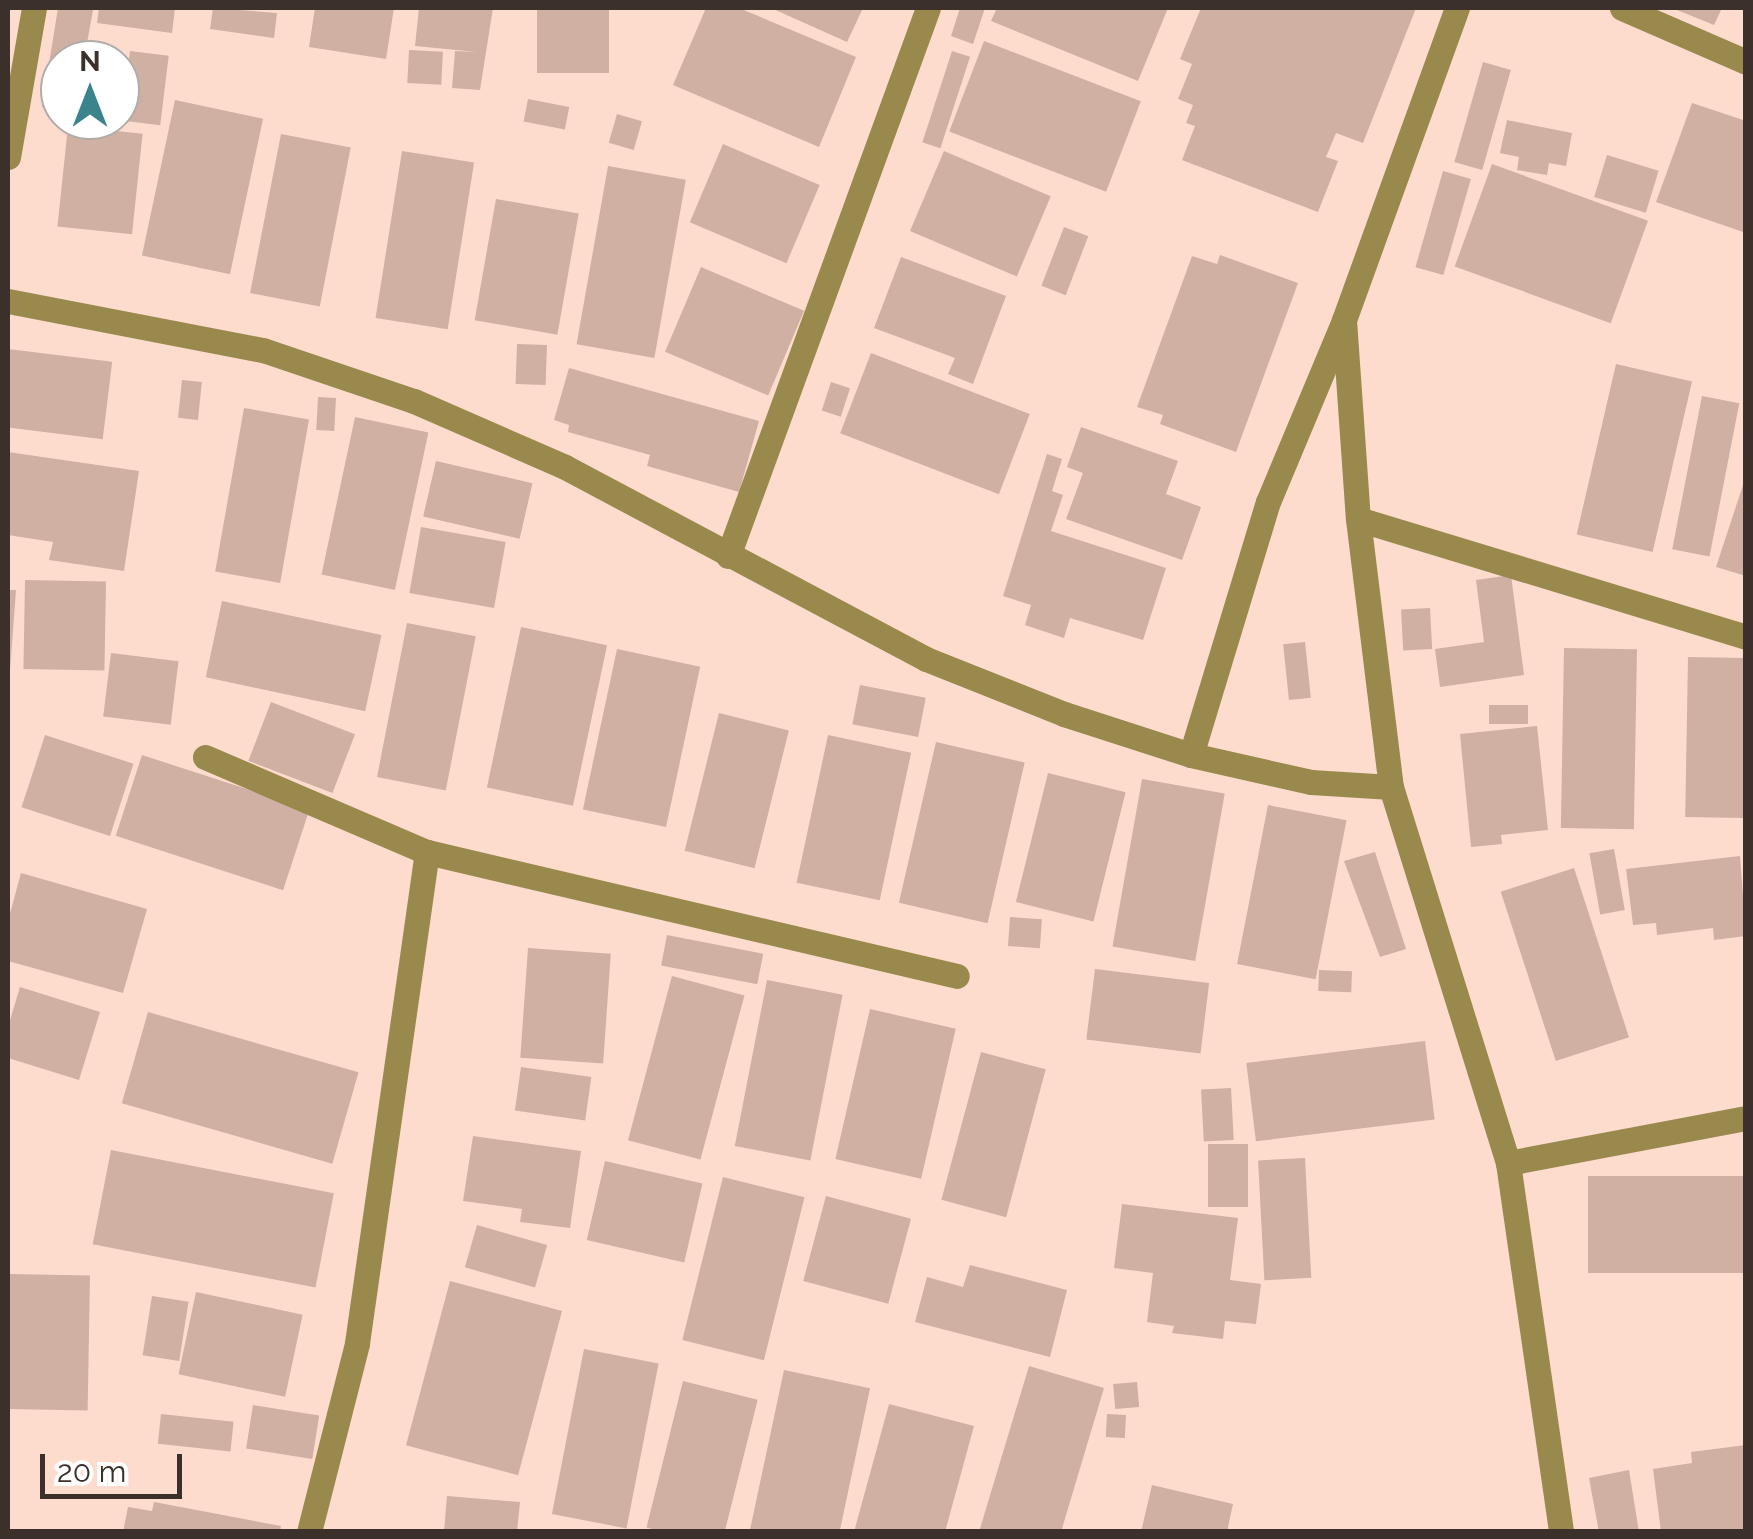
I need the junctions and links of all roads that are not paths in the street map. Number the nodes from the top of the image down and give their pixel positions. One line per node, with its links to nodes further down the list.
1 (34, 8): 6 (street)
2 (928, 8): 10 (street)
3 (1457, 8): 8 (street)
4 (1622, 8): 5 (street)
5 (1746, 62)
6 (8, 158)
7 (8, 301): 10 (street)
8 (1344, 320): 9 (street); 12 (street)
9 (1358, 519): 11 (street); 14 (street)
10 (728, 556): 12 (street)
11 (1746, 637)
12 (1190, 755): 14 (street)
13 (205, 757): 15 (street)
14 (1391, 786): 18 (street)
15 (427, 852): 16 (street); 19 (street)
16 (957, 976)
17 (1746, 1118): 18 (street)
18 (1508, 1163): 20 (street)
19 (308, 1532)
20 (1561, 1532)

